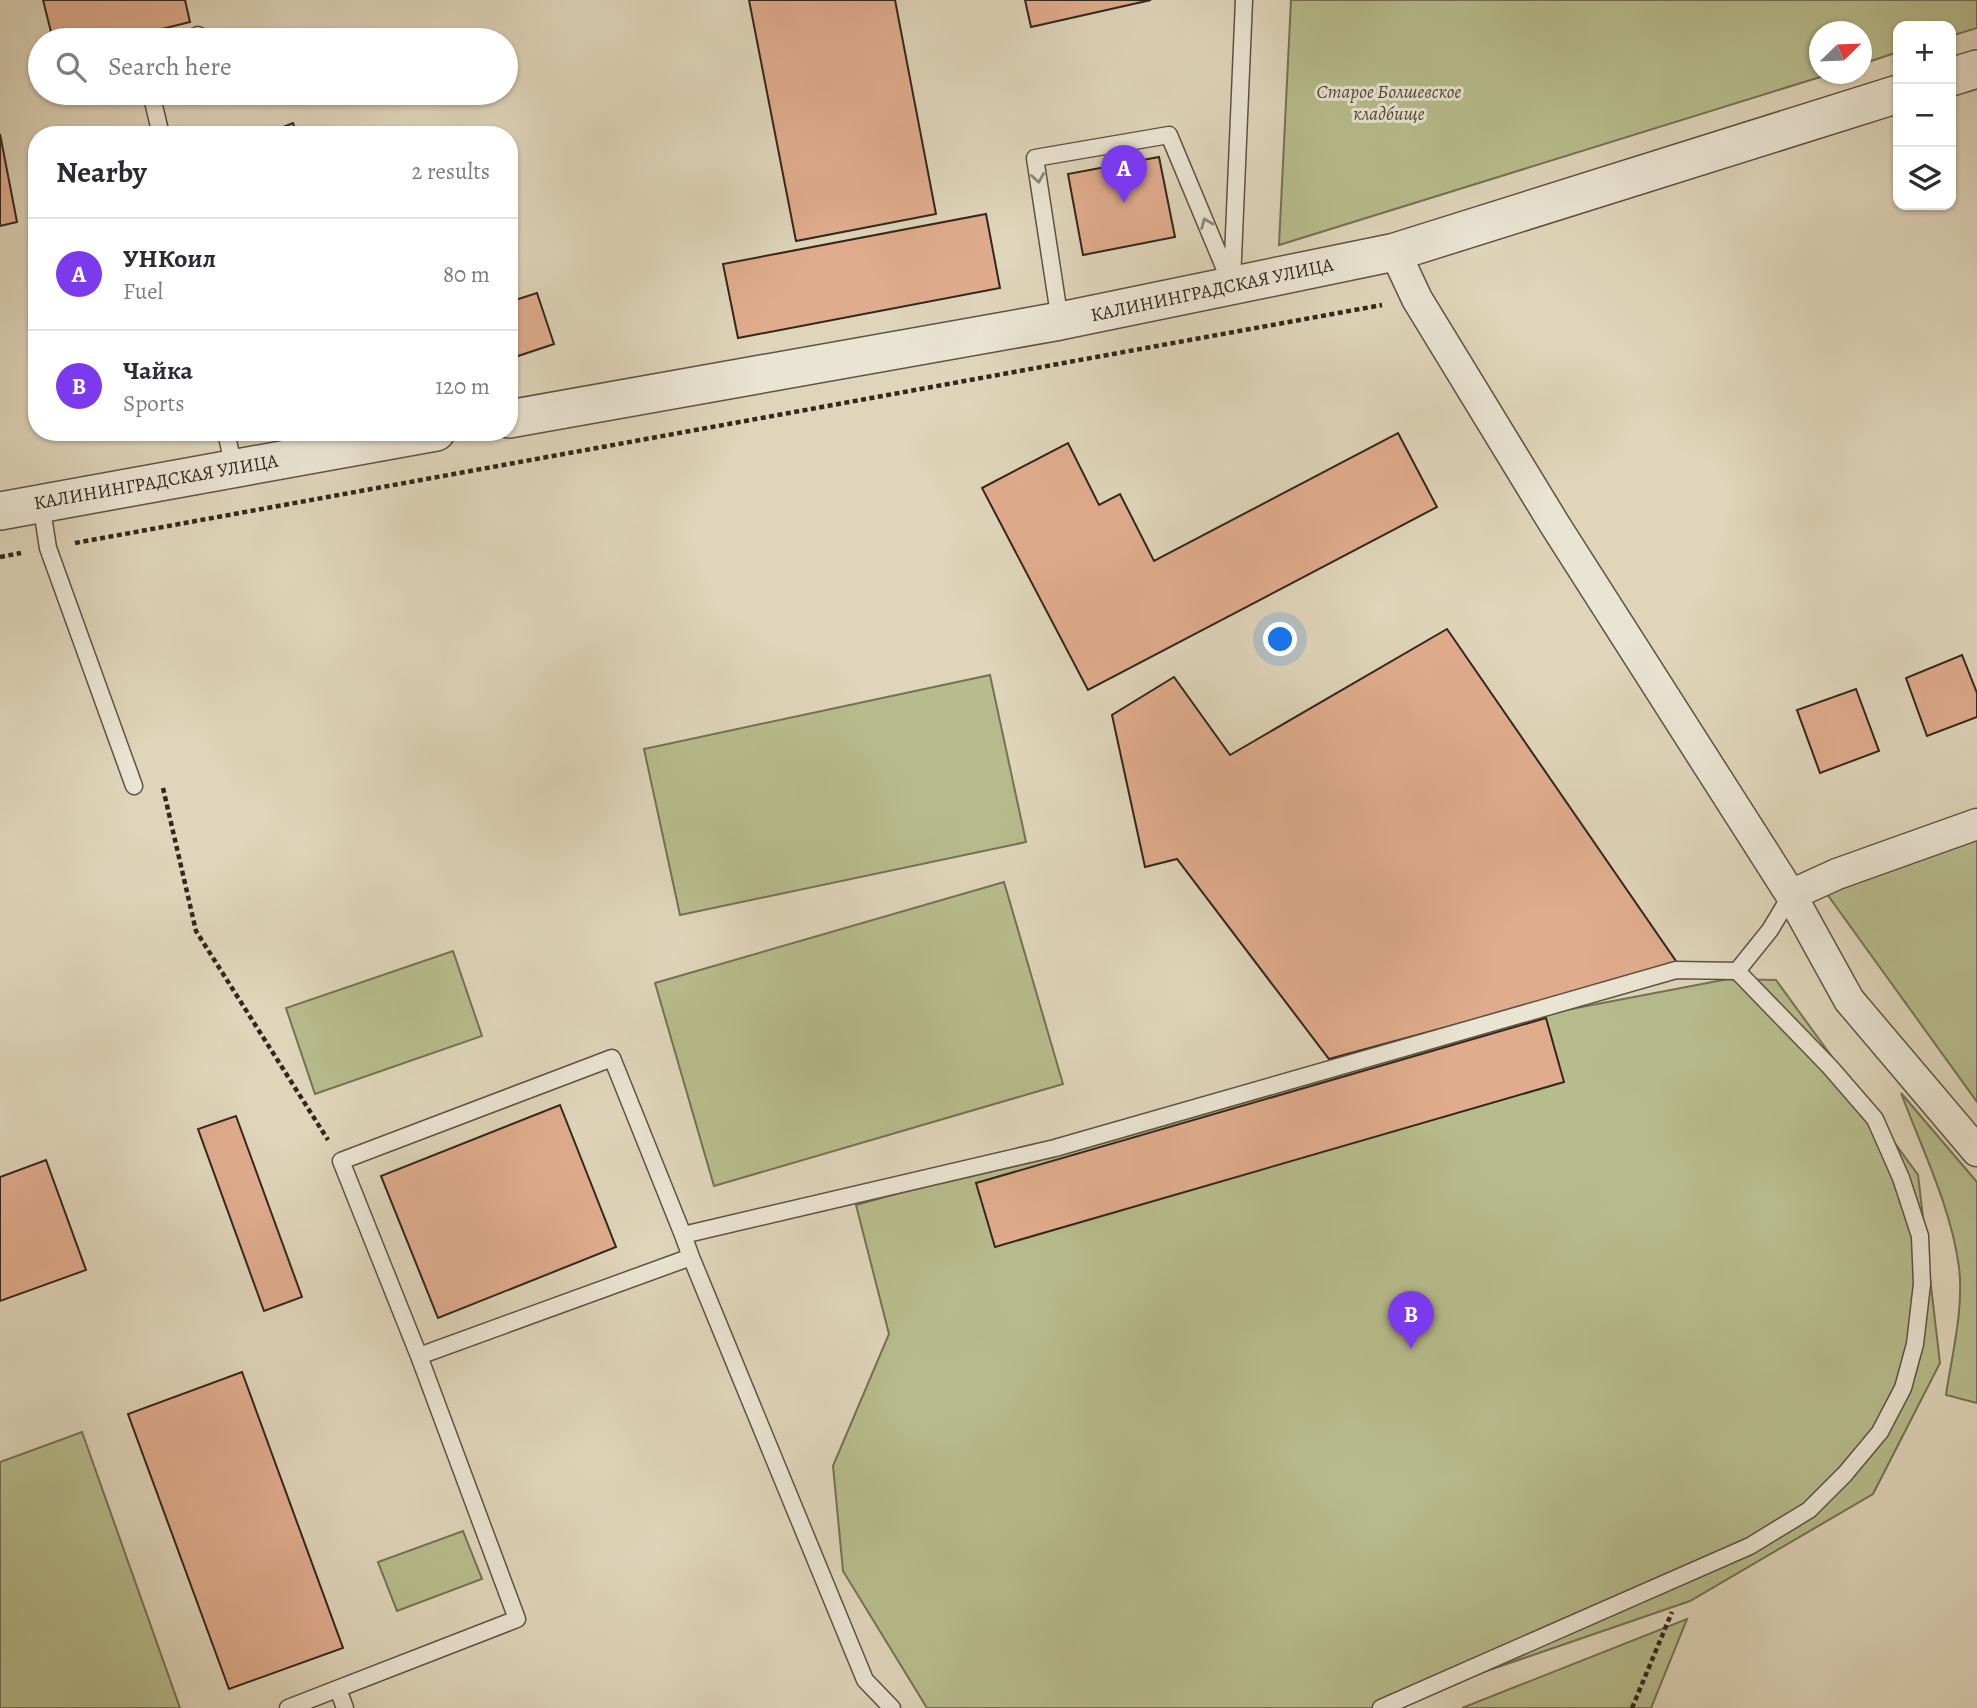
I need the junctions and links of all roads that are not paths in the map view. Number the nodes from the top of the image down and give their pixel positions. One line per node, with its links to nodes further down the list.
1 (1244, 0): 8 (lane)
2 (1977, 69): 3 (street)
3 (1956, 75)
4 (1893, 96): 7 (street, КАЛИНИНГРАДСКАЯ УЛИЦА)
5 (154, 105): 6 (lane)
6 (159, 126)
7 (1395, 252): 8 (street, КАЛИНИНГРАДСКАЯ УЛИЦА); 18 (street)
8 (1231, 286): 9 (street, КАЛИНИНГРАДСКАЯ УЛИЦА); 9 (lane, one-way to 9)
9 (1060, 321): 10 (street, КАЛИНИНГРАДСКАЯ УЛИЦА)
10 (518, 417)
11 (228, 441): 13 (lane)
12 (386, 441): 13 (street, КАЛИНИНГРАДСКАЯ УЛИЦА)
13 (234, 468): 14 (street, КАЛИНИНГРАДСКАЯ УЛИЦА)
14 (41, 503): 15 (street, КАЛИНИНГРАДСКАЯ УЛИЦА); 16 (lane)
15 (0, 511)
16 (134, 786)
17 (1977, 824): 18 (street)
18 (1791, 895): 19 (lane); 20 (street)
19 (1737, 971): 21 (lane); 28 (lane)
20 (1977, 1151)
21 (683, 1235): 22 (lane); 23 (lane)
22 (691, 1257): 23 (lane); 27 (lane)
23 (419, 1356): 24 (lane)
24 (338, 1689): 25 (lane); 26 (lane)
25 (288, 1708)
26 (345, 1708)
27 (892, 1708)
28 (1381, 1708)

